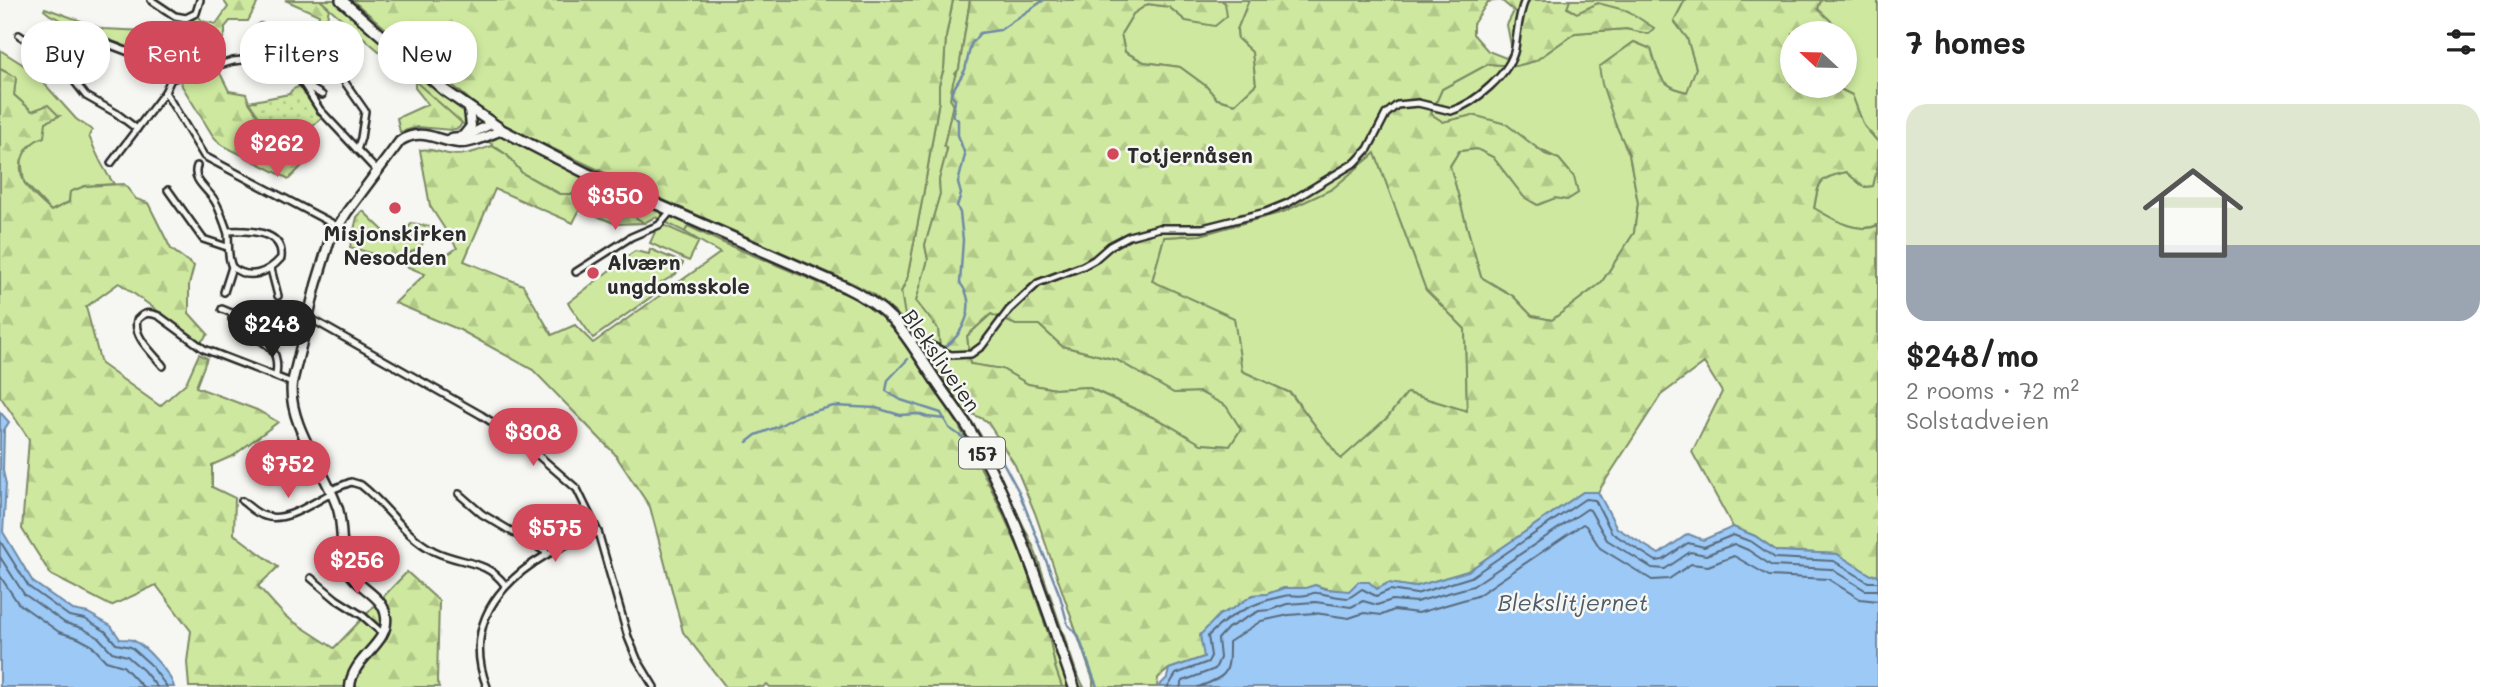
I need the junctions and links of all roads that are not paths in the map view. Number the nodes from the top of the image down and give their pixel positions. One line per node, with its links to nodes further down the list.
1 (151, 0): 2 (street)
2 (200, 0)
3 (341, 0): 12 (main road, 157)
4 (1525, 0): 36 (street)
5 (78, 84): 14 (street)
6 (169, 84): 10 (street)
7 (303, 84): 18 (street)
8 (304, 84): 11 (street)
9 (346, 84): 18 (street)
10 (165, 92): 14 (street); 24 (street)
11 (322, 95)
12 (469, 109): 13 (main road, 157); 16 (main road)
13 (491, 124): 15 (main road, Bleksliveien / 157); 16 (main road)
14 (136, 129): 19 (street)
15 (502, 130): 17 (main road); 23 (main road, Bleksliveien / 157)
16 (461, 137): 17 (main road)
17 (444, 138): 21 (main road)
18 (357, 150): 21 (street)
19 (111, 163)
20 (197, 166): 25 (street)
21 (377, 170): 24 (main road)
22 (168, 190): 26 (street)
23 (671, 211): 29 (street); 36 (main road, Bleksliveien / 157)
24 (337, 226): 35 (main road)
25 (228, 231): 26 (street); 28 (street)
26 (227, 247): 27 (street)
27 (232, 267): 28 (street); 30 (street)
28 (271, 269): 31 (street)
29 (576, 272)
30 (224, 292)
31 (278, 296)
32 (222, 309): 34 (street)
33 (267, 312): 34 (street)
34 (234, 314): 38 (street)
35 (308, 317): 39 (main road); 43 (street)
36 (910, 339): 51 (main road, Bleksliveien / 157)
37 (163, 366): 38 (street)
38 (276, 375): 39 (street)
39 (292, 383): 40 (main road)
40 (331, 492): 42 (street); 46 (street); 47 (main road)
41 (459, 494): 44 (street)
42 (242, 501)
43 (598, 533): 44 (street); 50 (street)
44 (548, 553): 46 (street)
45 (312, 578): 47 (street)
46 (505, 585): 49 (street)
47 (383, 634): 48 (main road)
48 (350, 687)
49 (487, 687)
50 (654, 687)
51 (1074, 687)

